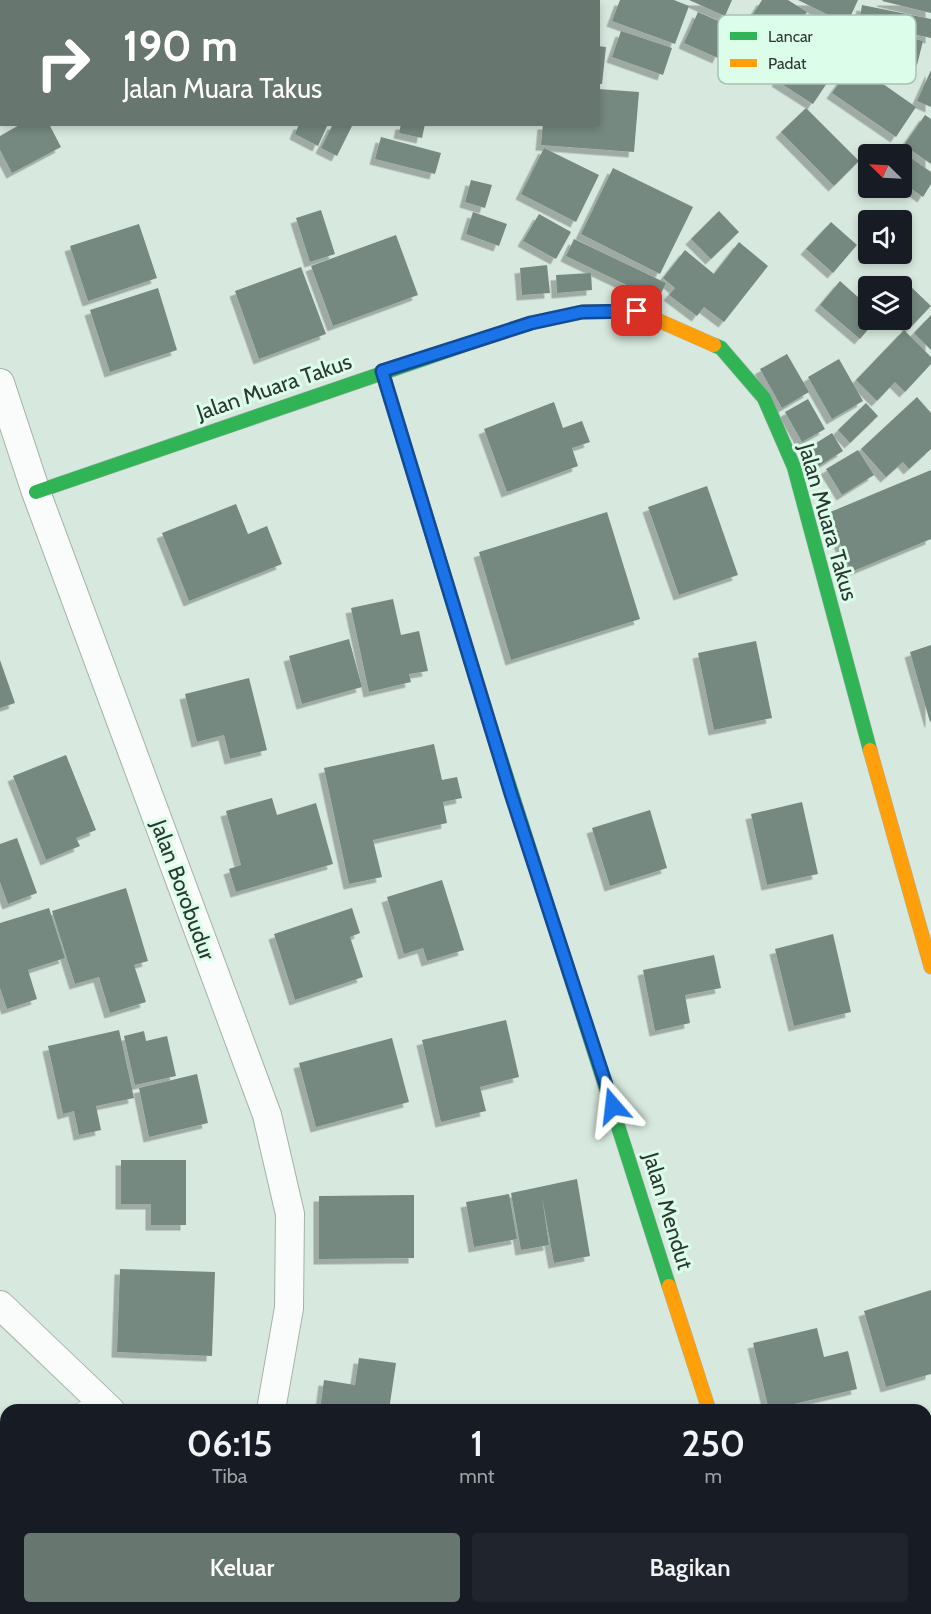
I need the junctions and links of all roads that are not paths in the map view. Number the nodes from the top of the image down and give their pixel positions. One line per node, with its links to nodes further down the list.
1 (382, 371): 3 (street, Jalan Muara Takus); 4 (street, Jalan Muara Takus); 8 (street, Jalan Mendut)
2 (0, 383): 3 (street, Jalan Borobudur)
3 (36, 492): 7 (street, Jalan Borobudur)
4 (931, 968)
5 (0, 1305): 6 (street)
6 (93, 1404)
7 (273, 1404)
8 (707, 1404)

